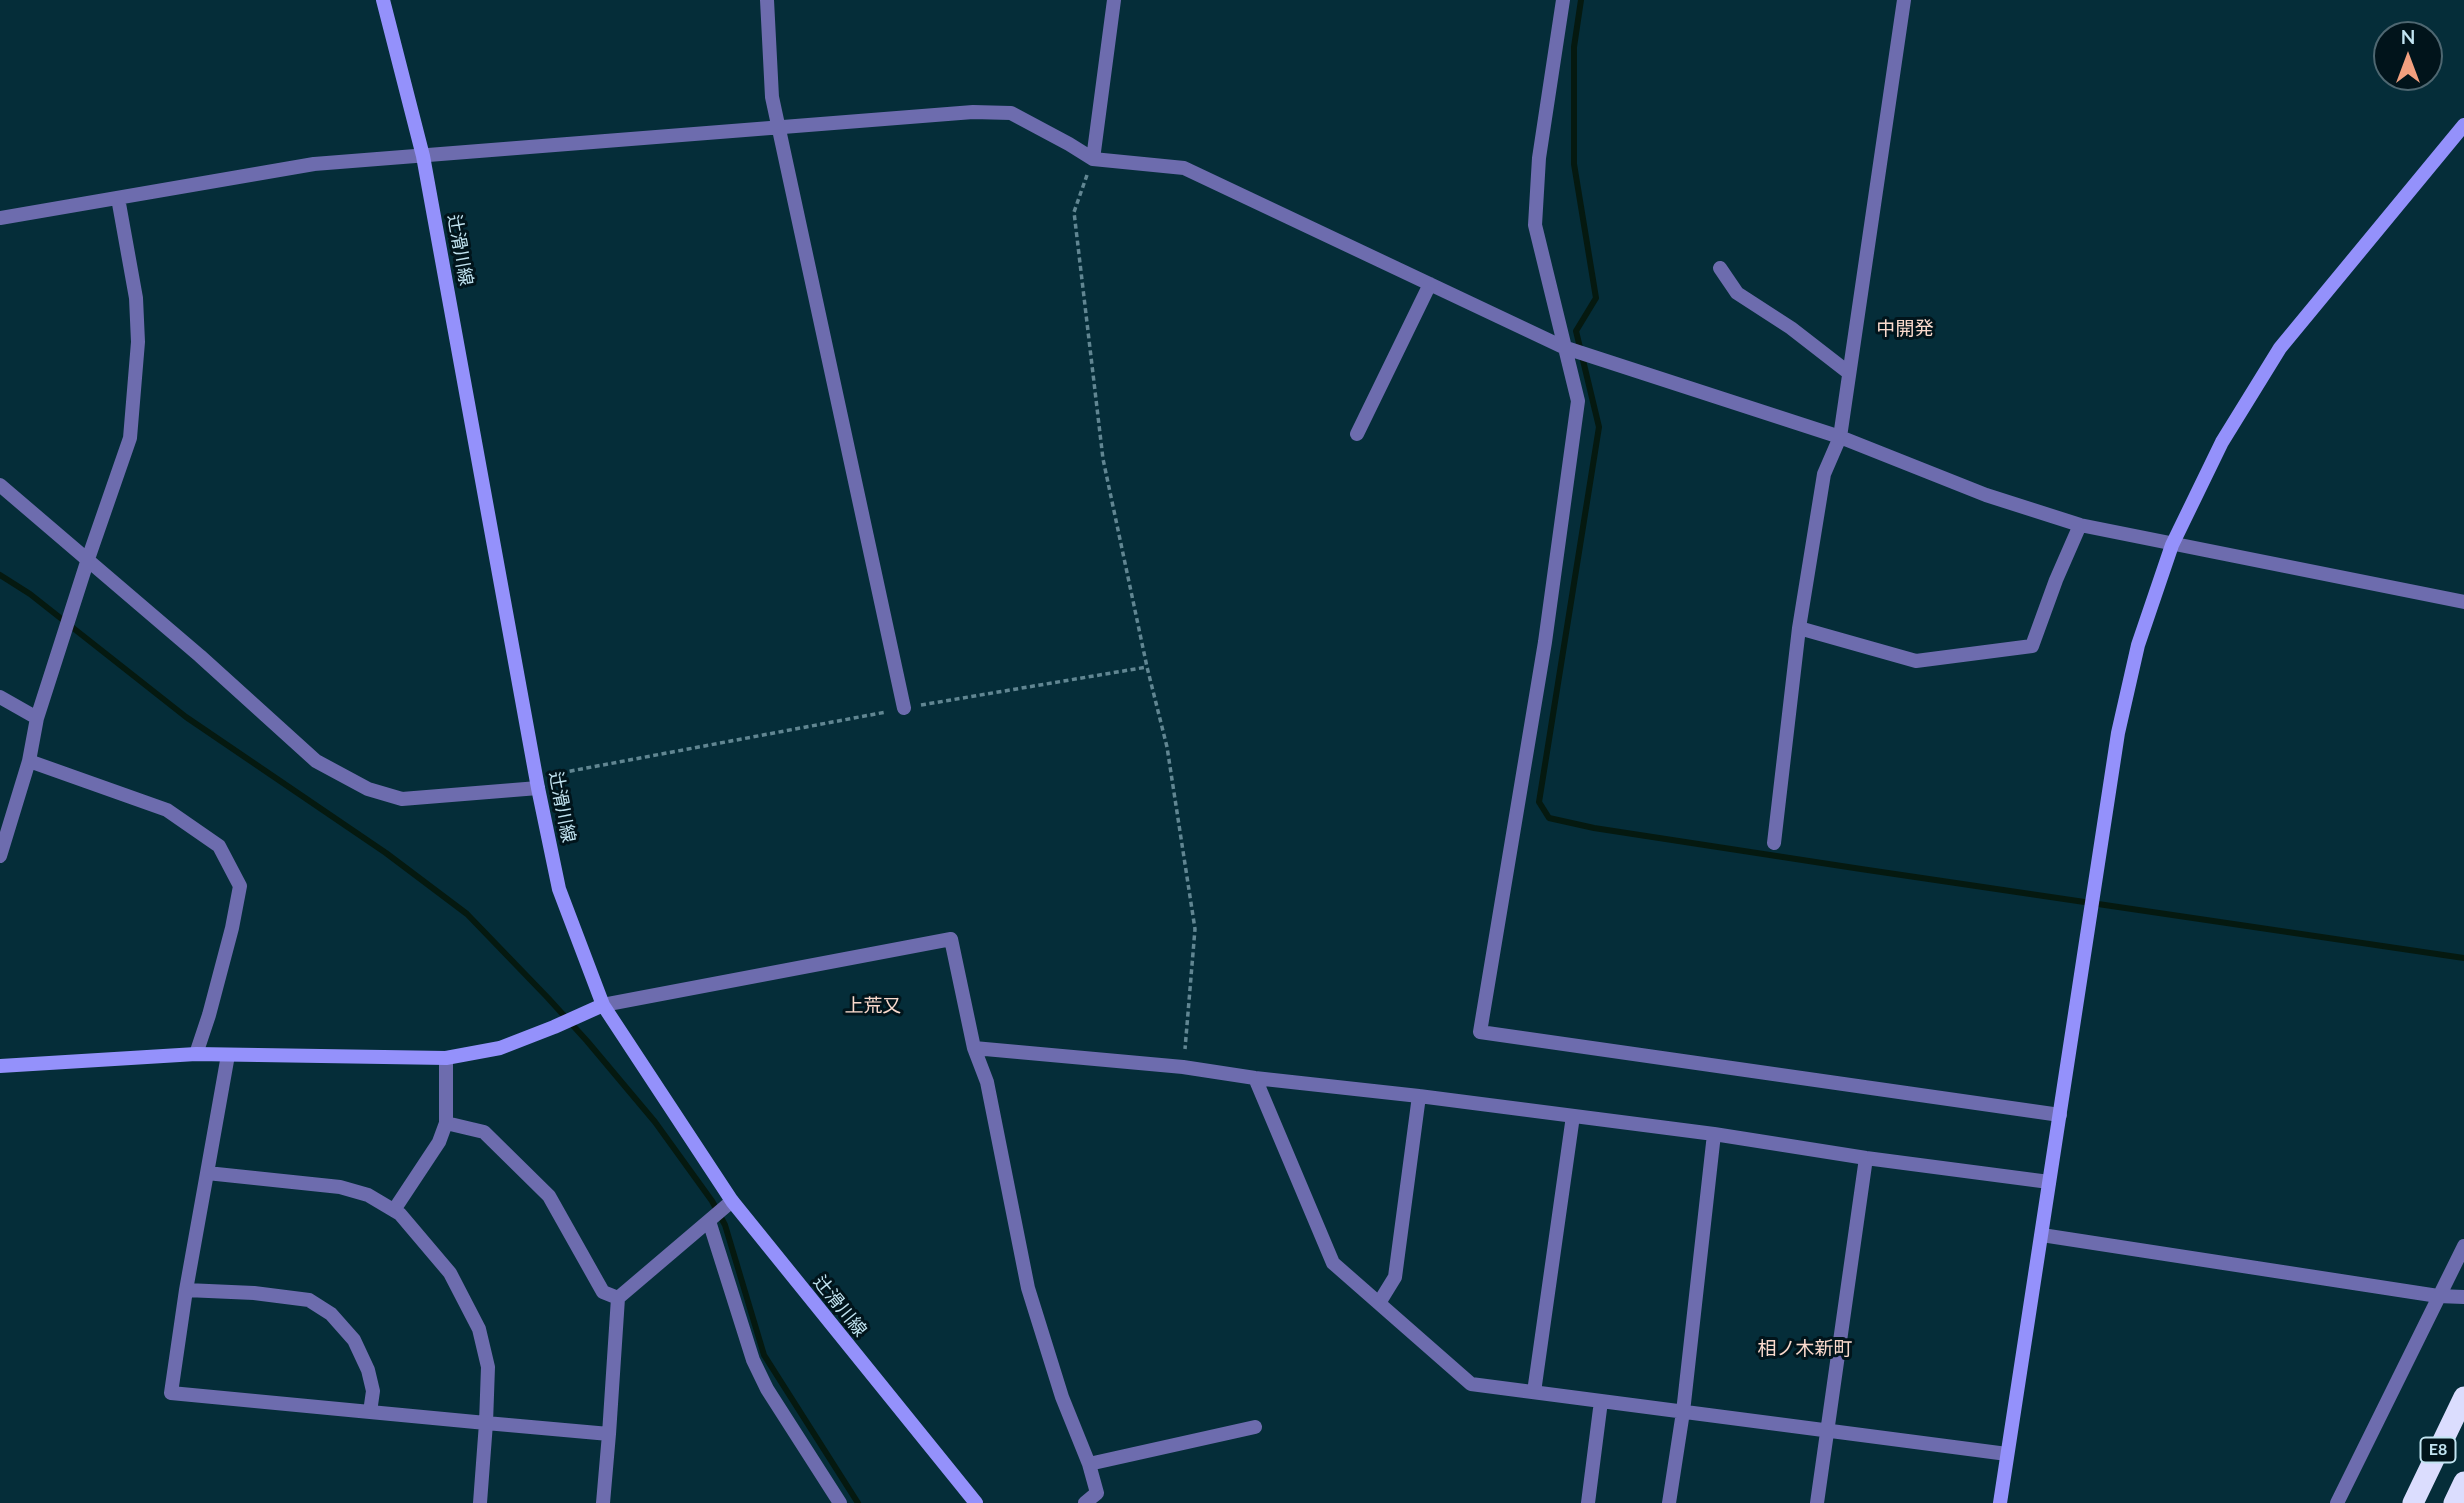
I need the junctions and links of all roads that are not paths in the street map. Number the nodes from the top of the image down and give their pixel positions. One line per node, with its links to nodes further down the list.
1 (383, 0): 8 (street, 辻滑川線)
2 (767, 0): 7 (street)
3 (1114, 0): 9 (street)
4 (1563, 0): 14 (street)
5 (1904, 0): 15 (street)
6 (2464, 125): 20 (street)
7 (780, 126): 8 (street); 9 (street); 25 (street)
8 (423, 156): 10 (street); 28 (street, 辻滑川線)
9 (1093, 159): 13 (street)
10 (118, 198): 11 (street); 21 (street)
11 (0, 218)
12 (1720, 268): 15 (street)
13 (1430, 284): 14 (street); 16 (street)
14 (1563, 347): 17 (street); 39 (street)
15 (1849, 373): 17 (street)
16 (1357, 434)
17 (1840, 437): 19 (street); 23 (street)
18 (0, 485): 21 (street)
19 (2080, 526): 20 (street); 23 (street)
20 (2172, 545): 22 (street); 39 (street)
21 (88, 559): 26 (street); 28 (street)
22 (2464, 602)
23 (1799, 628): 29 (street)
24 (0, 697): 26 (street)
25 (904, 708)
26 (37, 718): 27 (street)
27 (29, 761): 30 (street); 33 (street)
28 (538, 788): 31 (street, 辻滑川線)
29 (1774, 843)
30 (1, 851)
31 (603, 1005): 32 (street); 35 (street); 46 (street, 辻滑川線)
32 (974, 1048): 37 (street); 66 (street)
33 (196, 1054): 34 (street); 36 (street)
34 (228, 1055): 35 (street); 44 (street)
35 (446, 1058): 41 (street)
36 (0, 1066)
37 (1255, 1078): 38 (street); 55 (street)
38 (1419, 1097): 40 (street); 55 (street)
39 (2060, 1115): 45 (street)
40 (1573, 1116): 42 (street); 56 (street)
41 (446, 1123): 47 (street); 54 (street)
42 (1714, 1134): 43 (street); 60 (street)
43 (1866, 1158): 45 (street); 63 (street)
44 (206, 1173): 47 (street); 51 (street)
45 (2049, 1182): 49 (street)
46 (732, 1201): 48 (street); 71 (street, 辻滑川線)
47 (394, 1210): 61 (street)
48 (709, 1221): 54 (street); 70 (street)
49 (2042, 1235): 52 (street); 65 (street)
50 (2464, 1246): 52 (street)
51 (186, 1290): 59 (street); 59 (street)
52 (2438, 1296): 53 (street); 77 (street)
53 (2464, 1297)
54 (618, 1298): 64 (street)
55 (1379, 1303): 56 (street)
56 (1534, 1392): 58 (street)
57 (2464, 1397): 78 (highway, E8)
58 (1601, 1401): 60 (street); 73 (street)
59 (370, 1412): 61 (street)
60 (1683, 1412): 63 (street); 74 (street)
61 (486, 1423): 64 (street); 68 (street)
62 (1255, 1427): 66 (street)
63 (1826, 1431): 65 (street); 75 (street)
64 (609, 1434): 69 (street)
65 (2007, 1454): 76 (street)
66 (1089, 1464): 72 (street)
67 (2464, 1482): 79 (highway, E8)
68 (480, 1503)
69 (603, 1503)
70 (840, 1503)
71 (976, 1503)
72 (1085, 1503)
73 (1588, 1503)
74 (1669, 1503)
75 (1817, 1503)
76 (2000, 1503)
77 (2337, 1503)
78 (2413, 1503)
79 (2454, 1503)

